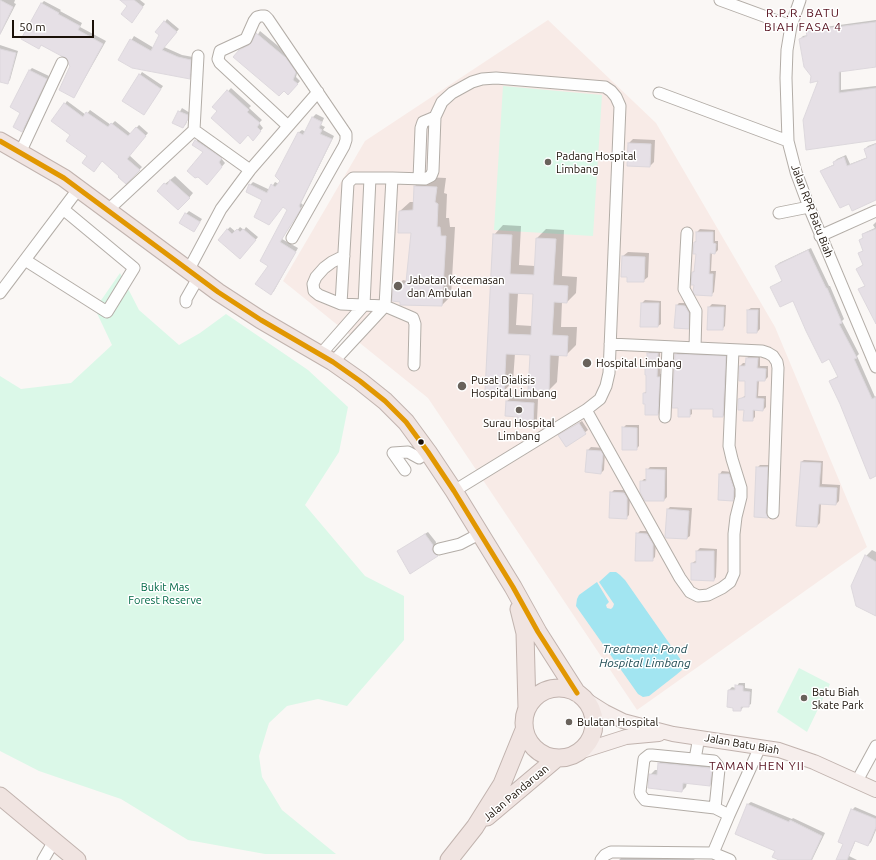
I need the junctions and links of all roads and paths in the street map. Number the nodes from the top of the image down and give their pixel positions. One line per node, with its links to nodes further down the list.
1 (720, 0): 3 (street)
2 (800, 0): 3 (street, Jalan RPR Batu Biah)
3 (791, 26): 10 (street, Jalan RPR Batu Biah)
4 (198, 56): 9 (street)
5 (62, 63): 12 (street)
6 (318, 92): 8 (street); 8 (street); 24 (street)
7 (659, 93): 10 (street)
8 (288, 126): 13 (street)
9 (194, 130): 13 (street); 19 (street)
10 (788, 141): 17 (street, Jalan RPR Batu Biah)
11 (0, 142): 12 (highway)
12 (20, 153): 16 (highway)
13 (250, 170): 27 (street)
14 (370, 178): 15 (street); 25 (street); 31 (street)
15 (392, 178): 32 (street); 33 (street)
16 (79, 188): 18 (street); 19 (highway)
17 (808, 207): 21 (street); 23 (street, Jalan RPR Batu Biah)
18 (63, 209): 26 (street); 26 (street)
19 (108, 210): 27 (highway)
20 (876, 211): 23 (street)
21 (779, 213)
22 (687, 233): 35 (street)
23 (820, 236): 39 (street, Jalan RPR Batu Biah)
24 (292, 238)
25 (344, 256): 30 (street); 30 (street)
26 (25, 260): 28 (street)
27 (194, 275): 29 (street); 37 (highway)
28 (0, 293)
29 (186, 302)
30 (342, 304): 31 (street)
31 (364, 305): 32 (street); 37 (street)
32 (385, 306): 37 (street); 38 (street)
33 (610, 344): 34 (street); 40 (street)
34 (668, 347): 35 (street); 41 (street)
35 (695, 348): 36 (street)
36 (733, 350): 40 (street); 45 (street)
37 (326, 358): 42 (highway)
38 (414, 365)
39 (876, 367)
40 (586, 410): 44 (street)
41 (665, 417)
42 (428, 452): 43 (street); 44 (highway)
43 (405, 470)
44 (454, 491): 46 (highway)
45 (773, 513)
46 (481, 533): 47 (street); 48 (highway)
47 (439, 548)
48 (513, 587): 49 (highway); 50 (highway)
49 (581, 697): 50 (highway); 52 (main road); 56 (highway)
50 (527, 708): 51 (highway)
51 (524, 730): 57 (highway); 64 (highway, Jalan Pandaruan)
52 (673, 734): 53 (main road, Jalan Batu Biah); 56 (main road)
53 (699, 737): 55 (main road, Jalan Batu Biah); 58 (street)
54 (876, 746): 59 (street)
55 (760, 747): 59 (main road, Jalan Batu Biah); 63 (street)
56 (579, 752): 57 (highway)
57 (557, 758): 64 (highway, Jalan Pandaruan)
58 (695, 759): 62 (street); 62 (street)
59 (857, 781): 60 (main road, Jalan Batu Biah)
60 (876, 790)
61 (0, 796): 65 (highway)
62 (715, 808): 63 (street)
63 (729, 815): 66 (street)
64 (475, 827): 69 (highway, Jalan Pandaruan)
65 (54, 841): 67 (street); 68 (highway)
66 (713, 853): 70 (street); 71 (street)
67 (43, 860)
68 (77, 860)
69 (449, 860)
70 (601, 860)
71 (730, 860)

